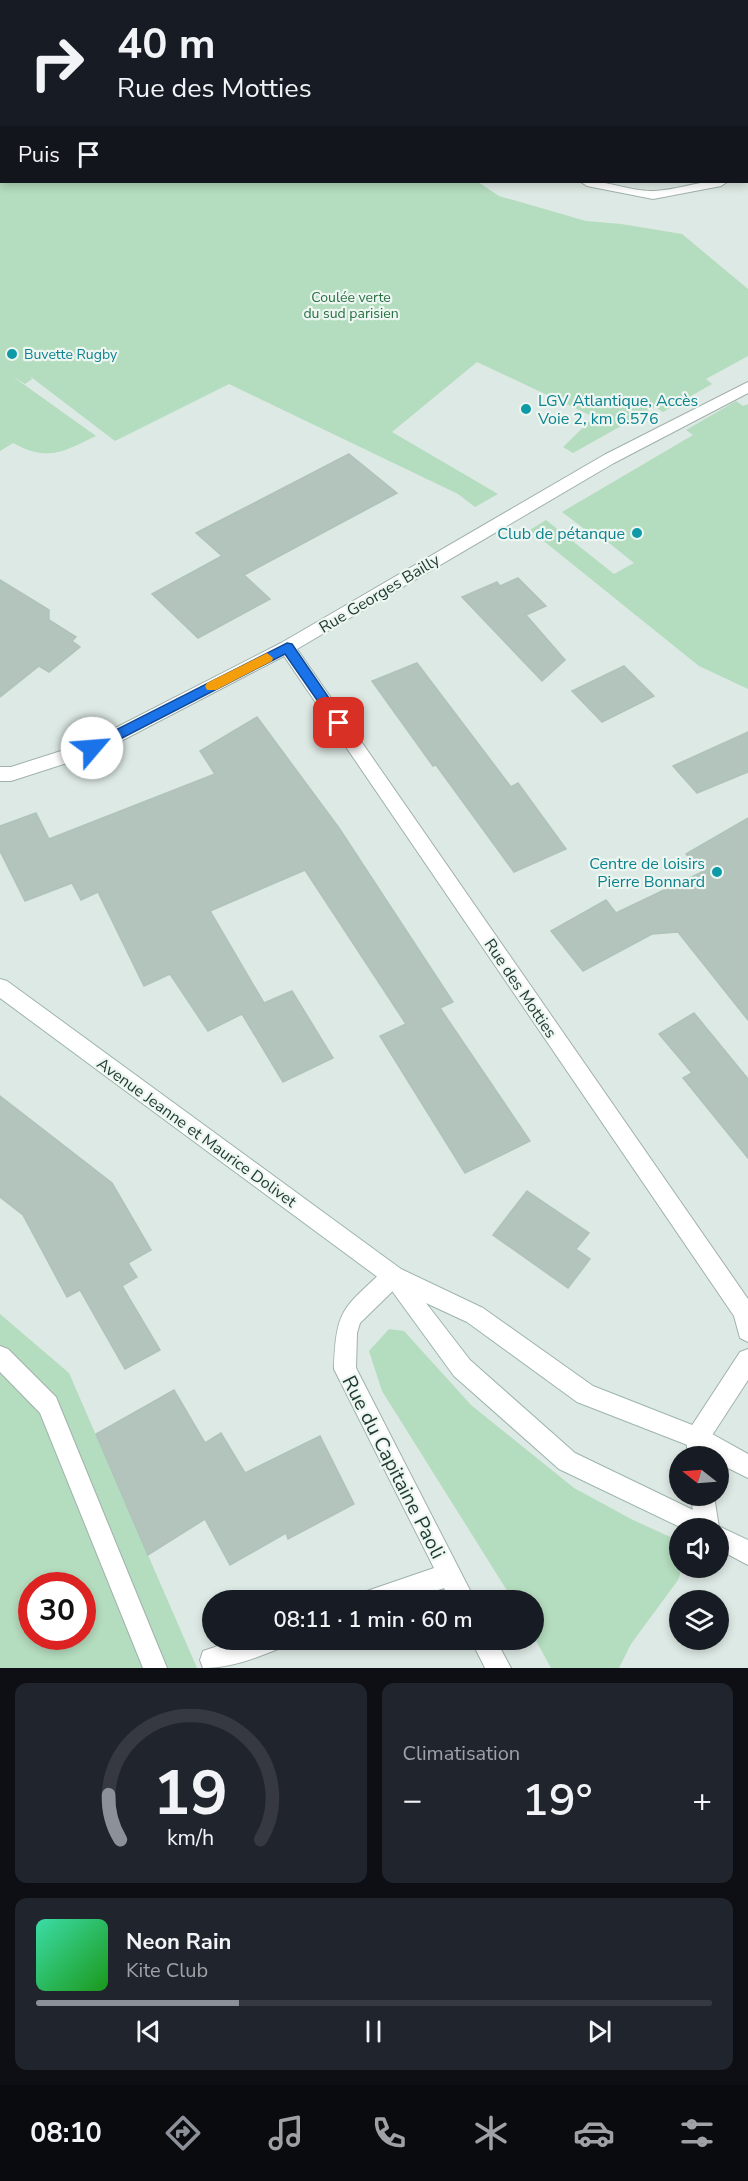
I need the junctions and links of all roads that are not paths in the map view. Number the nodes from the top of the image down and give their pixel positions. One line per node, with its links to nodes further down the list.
1 (591, 183): 2 (street)
2 (716, 183)
3 (748, 387): 4 (street, Rue Georges Bailly)
4 (287, 648): 5 (street, Rue Georges Bailly); 8 (street, Rue des Motties)
5 (0, 774)
6 (0, 987): 7 (street, Avenue Jeanne et Maurice Dolivet)
7 (393, 1276): 11 (street, Avenue Jeanne et Maurice Dolivet); 15 (street, Avenue Jeanne et Maurice Dolivet); 18 (street, Rue du Capitaine Paoli)
8 (748, 1331)
9 (0, 1357): 24 (street)
10 (748, 1360): 12 (street)
11 (696, 1446)
12 (699, 1446)
13 (729, 1459): 14 (street, Avenue Jeanne et Maurice Dolivet)
14 (748, 1467)
15 (685, 1518)
16 (729, 1542): 17 (street)
17 (748, 1553)
18 (448, 1575): 19 (street); 20 (street, Rue du Capitaine Paoli)
19 (405, 1590)
20 (456, 1590)
21 (240, 1650): 23 (street)
22 (489, 1650): 25 (street)
23 (212, 1660)
24 (155, 1668)
25 (499, 1668)

